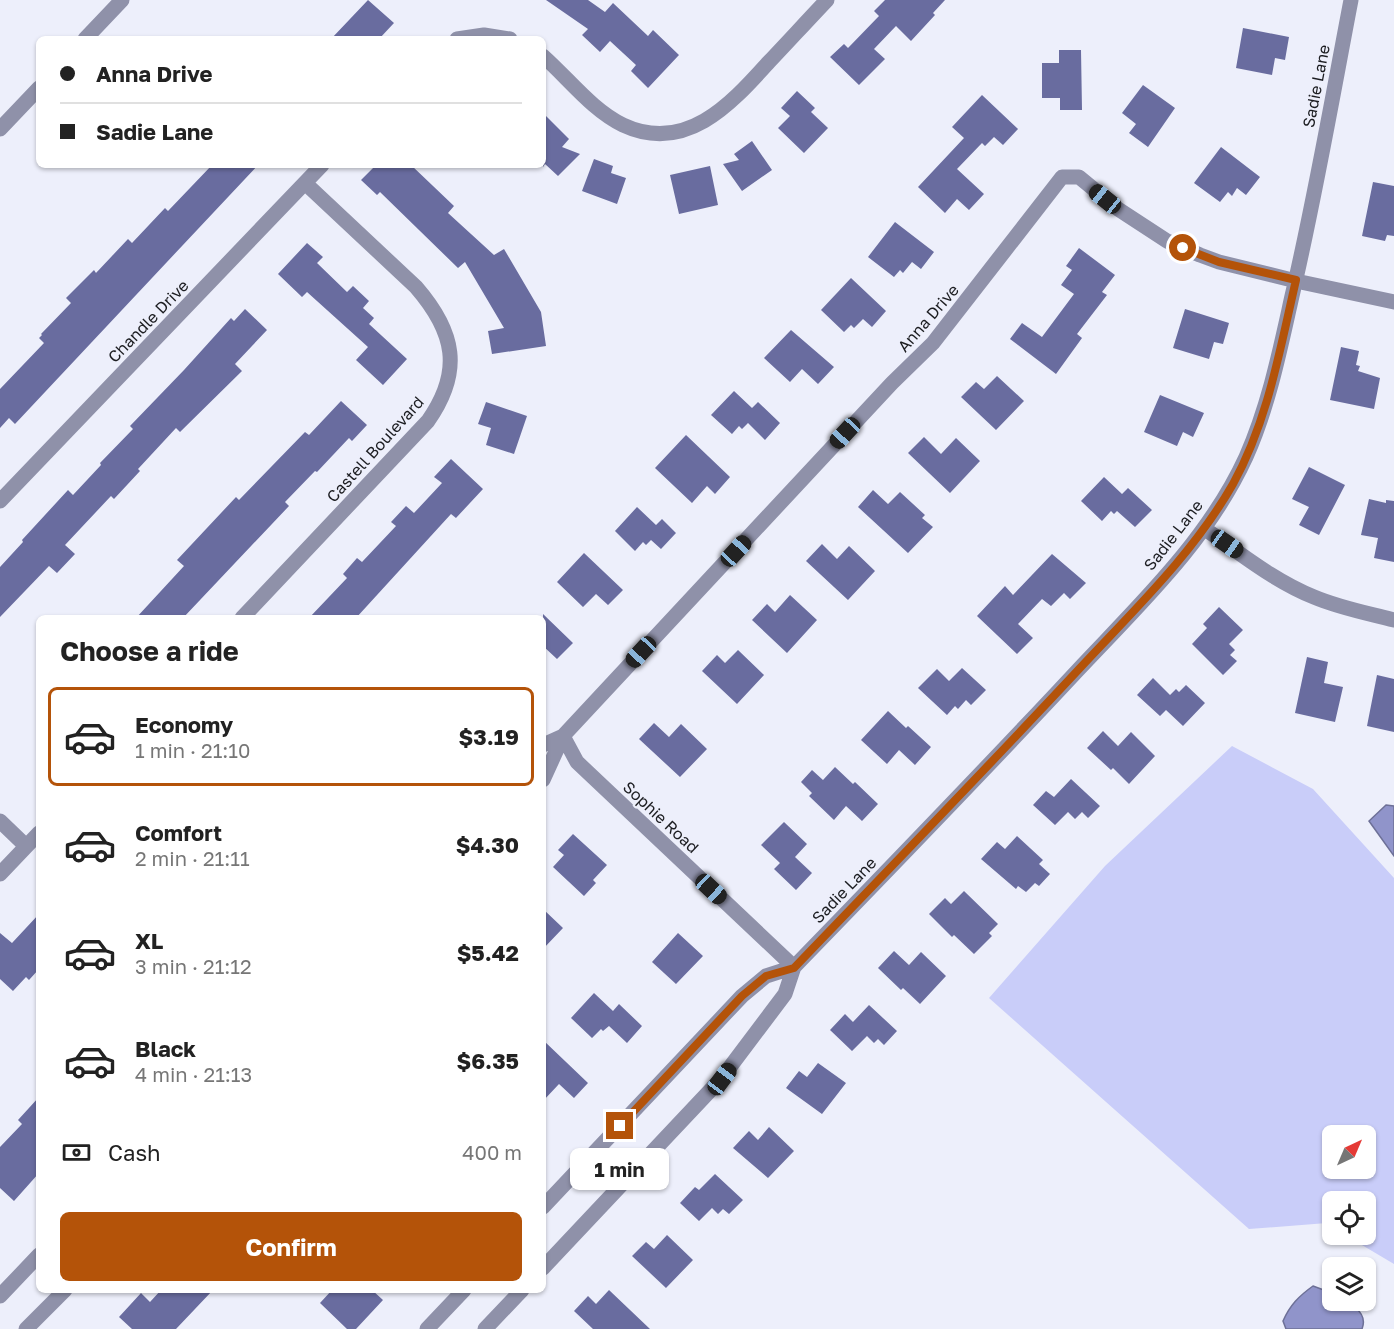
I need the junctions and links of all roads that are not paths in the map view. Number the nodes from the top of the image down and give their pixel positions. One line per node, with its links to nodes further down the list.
1 (122, 0): 4 (street)
2 (827, 0): 5 (street)
3 (1351, 0): 10 (street, Sadie Lane)
4 (88, 36)
5 (546, 59)
6 (36, 91): 7 (street)
7 (0, 129)
8 (319, 168): 9 (street, Chandle Drive)
9 (305, 183): 12 (street, Chandle Drive); 14 (street, Castell Boulevard)
10 (1296, 280): 11 (street, Anna Drive); 13 (street, Sadie Lane); 16 (street, Anna Drive)
11 (1394, 302)
12 (0, 501)
13 (1204, 529): 15 (street); 23 (street, Sadie Lane)
14 (245, 615)
15 (1394, 620)
16 (563, 736): 17 (street, Anna Drive); 18 (street, Anna Drive); 23 (street, Sophie Road)
17 (546, 744)
18 (546, 773)
19 (0, 821): 21 (street)
20 (36, 836): 21 (street)
21 (26, 846): 22 (street)
22 (0, 874)
23 (794, 968): 24 (street, Sadie Lane); 26 (street, Sadie Lane)
24 (546, 1204)
25 (36, 1258): 30 (street)
26 (546, 1265)
27 (62, 1293): 31 (street)
28 (461, 1293): 32 (street)
29 (519, 1293): 33 (street)
30 (0, 1296)
31 (26, 1329)
32 (427, 1329)
33 (485, 1329)

